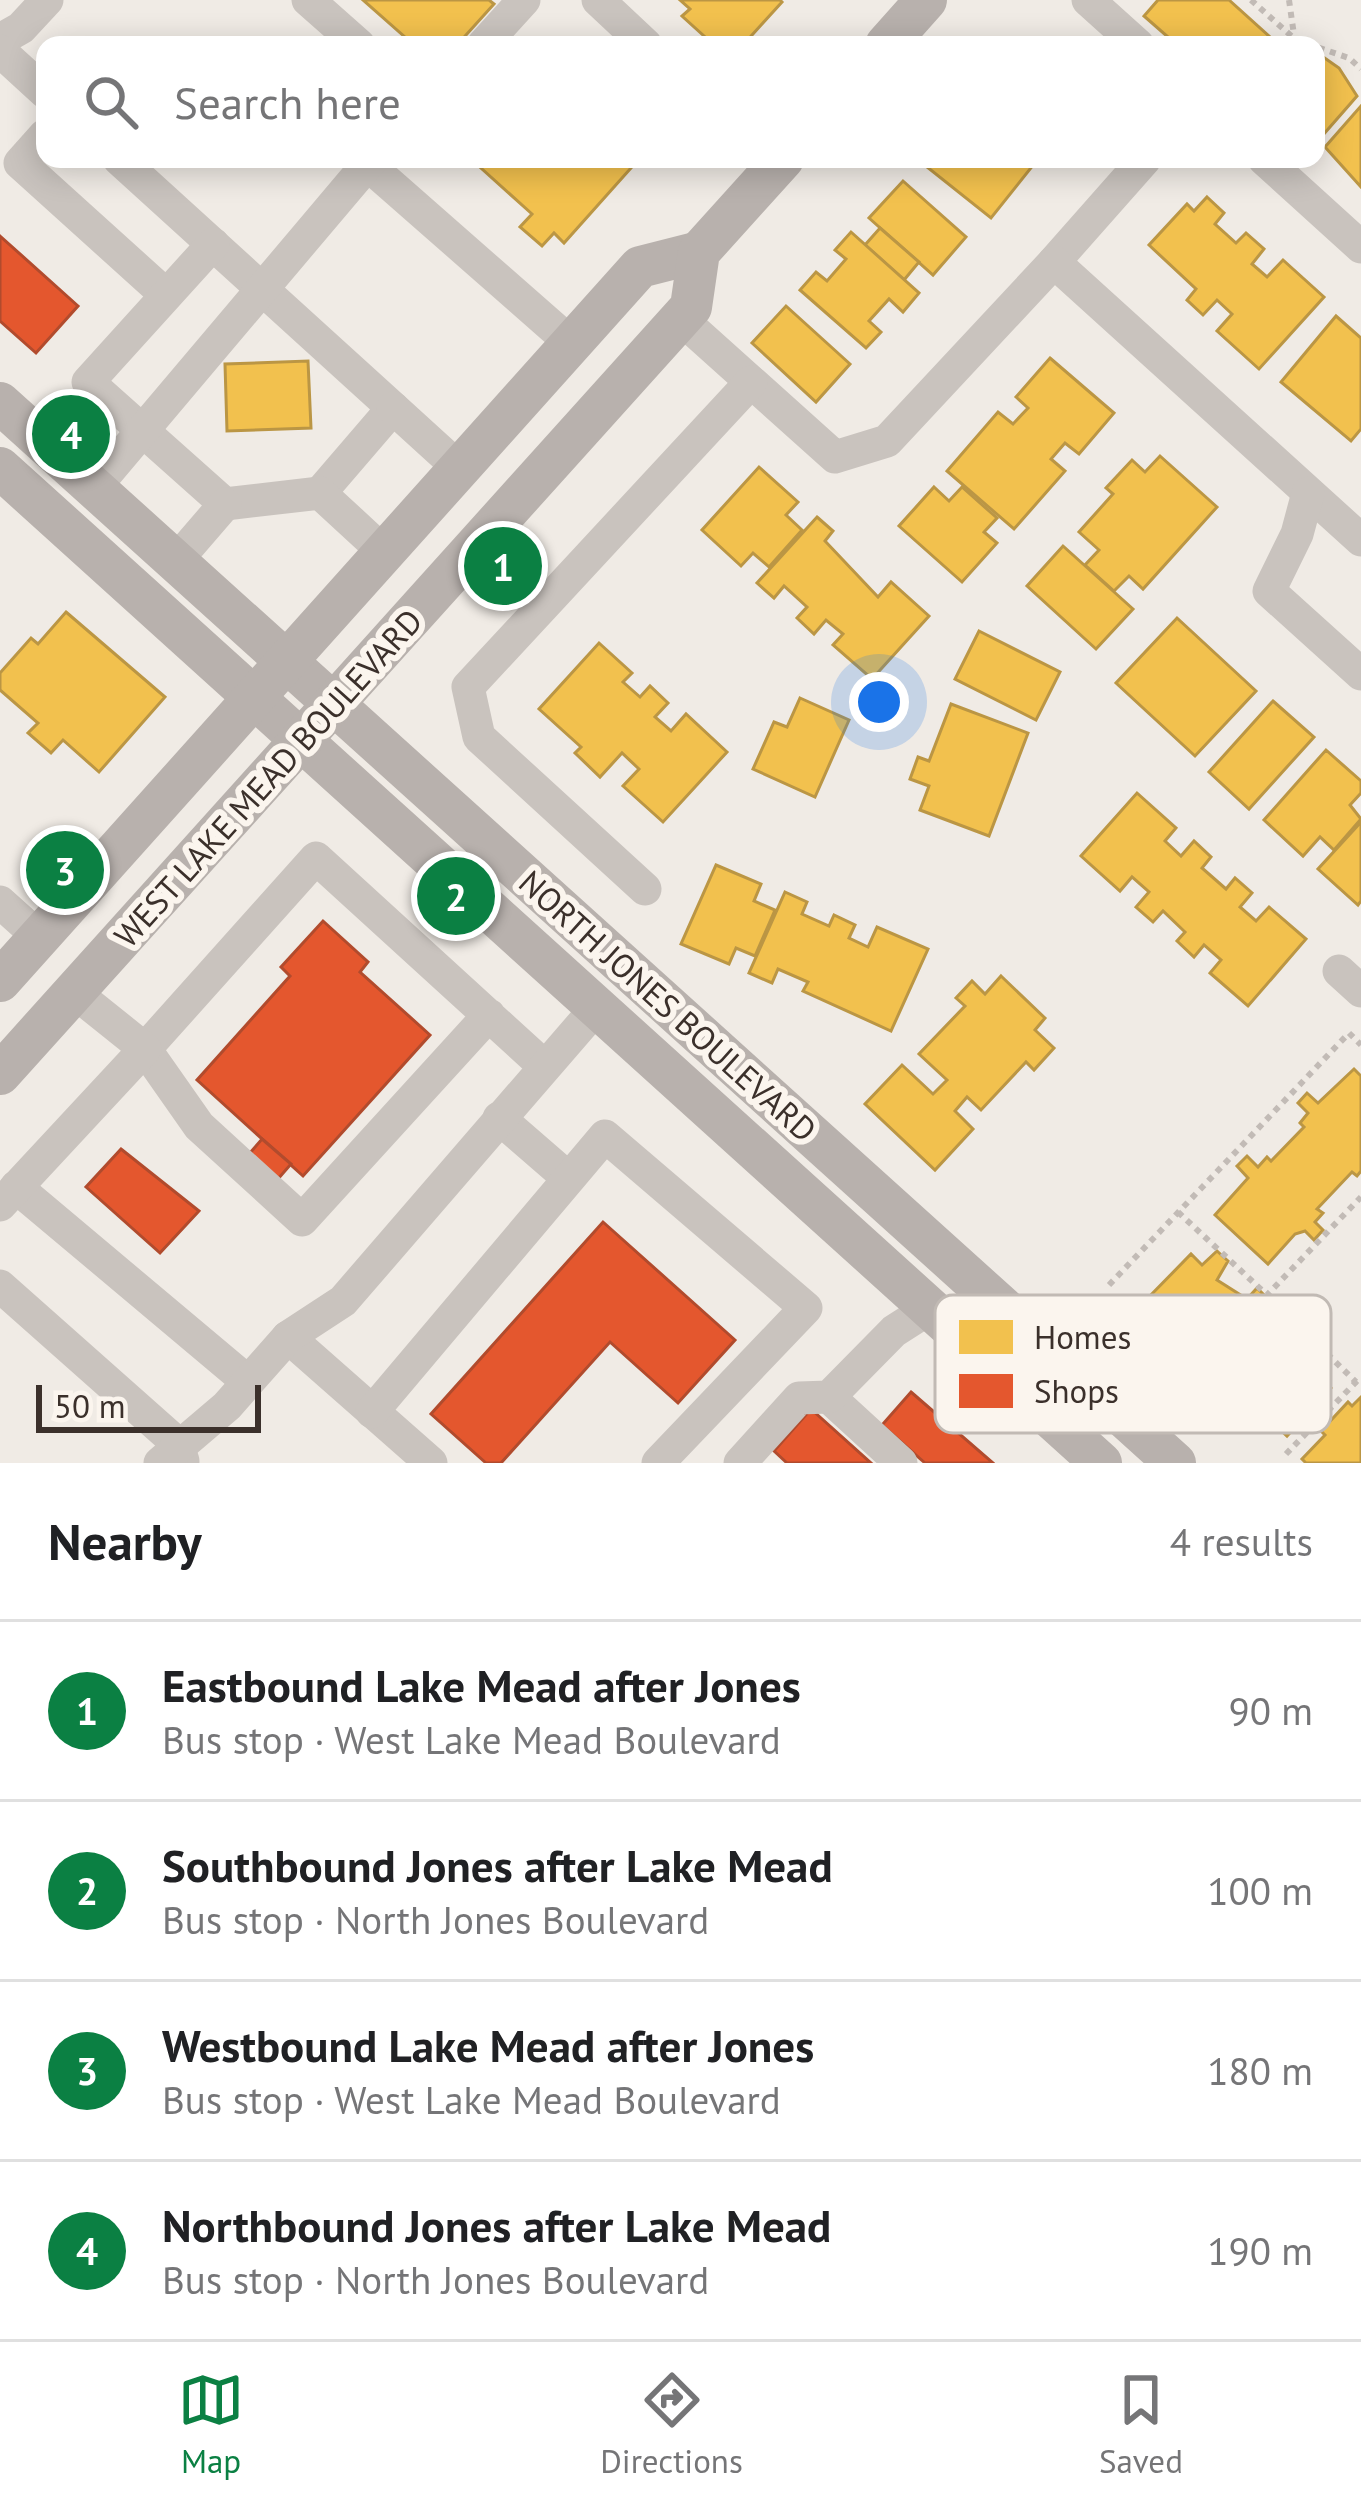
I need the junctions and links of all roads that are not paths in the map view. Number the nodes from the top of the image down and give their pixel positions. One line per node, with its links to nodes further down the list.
1 (47, 0): 12 (lane)
2 (308, 0): 7 (lane)
3 (524, 0): 8 (lane)
4 (598, 0): 9 (lane)
5 (926, 0): 10 (main road)
6 (1088, 0): 11 (lane)
7 (349, 36)
8 (491, 36)
9 (636, 36)
10 (894, 36)
11 (1128, 36)
12 (0, 40)
13 (0, 51): 14 (lane)
14 (36, 84)
15 (36, 145): 27 (lane)
16 (129, 168): 22 (lane)
17 (364, 168): 26 (lane)
18 (376, 168): 29 (lane)
19 (770, 168): 24 (main road)
20 (1137, 168): 25 (lane)
21 (1274, 168): 23 (lane)
22 (213, 244): 26 (lane); 27 (lane)
23 (1361, 247)
24 (699, 252): 28 (main road, WEST LAKE MEAD BOULEVARD); 29 (main road, WEST LAKE MEAD BOULEVARD)
25 (1054, 262): 30 (lane); 38 (lane)
26 (265, 286): 32 (lane); 33 (lane)
27 (165, 294): 33 (lane)
28 (680, 319): 30 (lane); 46 (main road, WEST LAKE MEAD BOULEVARD)
29 (572, 344): 35 (main road, WEST LAKE MEAD BOULEVARD)
30 (751, 382): 48 (lane)
31 (0, 403): 36 (main road, NORTH JONES BOULEVARD)
32 (393, 409): 35 (lane); 37 (lane)
33 (142, 431): 36 (lane); 39 (lane)
34 (0, 468): 45 (main road, NORTH JONES BOULEVARD)
35 (460, 469): 41 (main road, WEST LAKE MEAD BOULEVARD)
36 (94, 488): 42 (main road, NORTH JONES BOULEVARD)
37 (320, 493): 39 (lane); 41 (lane)
38 (1308, 493): 40 (lane); 44 (lane)
39 (226, 504): 42 (lane)
40 (1361, 540)
41 (385, 553): 43 (main road, WEST LAKE MEAD BOULEVARD)
42 (175, 562): 43 (main road, NORTH JONES BOULEVARD)
43 (286, 663): 45 (main road, WEST LAKE MEAD BOULEVARD); 46 (main road, NORTH JONES BOULEVARD)
44 (1361, 674)
45 (256, 697): 47 (main road, NORTH JONES BOULEVARD); 50 (main road, WEST LAKE MEAD BOULEVARD)
46 (334, 705): 47 (main road, WEST LAKE MEAD BOULEVARD); 64 (main road, NORTH JONES BOULEVARD)
47 (303, 739): 52 (main road, WEST LAKE MEAD BOULEVARD); 53 (main road, NORTH JONES BOULEVARD)
48 (646, 889)
49 (0, 902): 50 (lane)
50 (40, 938): 51 (main road, WEST LAKE MEAD BOULEVARD)
51 (0, 982)
52 (74, 992): 55 (lane); 57 (main road, WEST LAKE MEAD BOULEVARD)
53 (598, 1006): 56 (lane); 61 (main road, NORTH JONES BOULEVARD)
54 (489, 1016): 55 (lane); 55 (lane); 56 (lane)
55 (145, 1049): 60 (lane)
56 (544, 1066): 58 (lane)
57 (0, 1074)
58 (500, 1118): 59 (lane); 68 (lane)
59 (566, 1178): 71 (lane); 76 (lane)
60 (8, 1196): 69 (lane)
61 (809, 1198): 63 (main road); 65 (main road, NORTH JONES BOULEVARD)
62 (0, 1286): 74 (lane)
63 (951, 1295)
64 (990, 1295)
65 (930, 1308): 66 (main road); 67 (main road, NORTH JONES BOULEVARD); 70 (lane)
66 (935, 1310)
67 (935, 1313)
68 (287, 1337): 69 (lane); 71 (lane)
69 (247, 1382): 74 (lane)
70 (829, 1397): 77 (lane); 78 (lane)
71 (372, 1412): 75 (lane)
72 (1068, 1433): 79 (main road, NORTH JONES BOULEVARD)
73 (1142, 1433): 80 (main road, NORTH JONES BOULEVARD)
74 (174, 1456)
75 (431, 1463)
76 (658, 1463)
77 (740, 1463)
78 (901, 1463)
79 (1101, 1463)
80 (1175, 1463)

